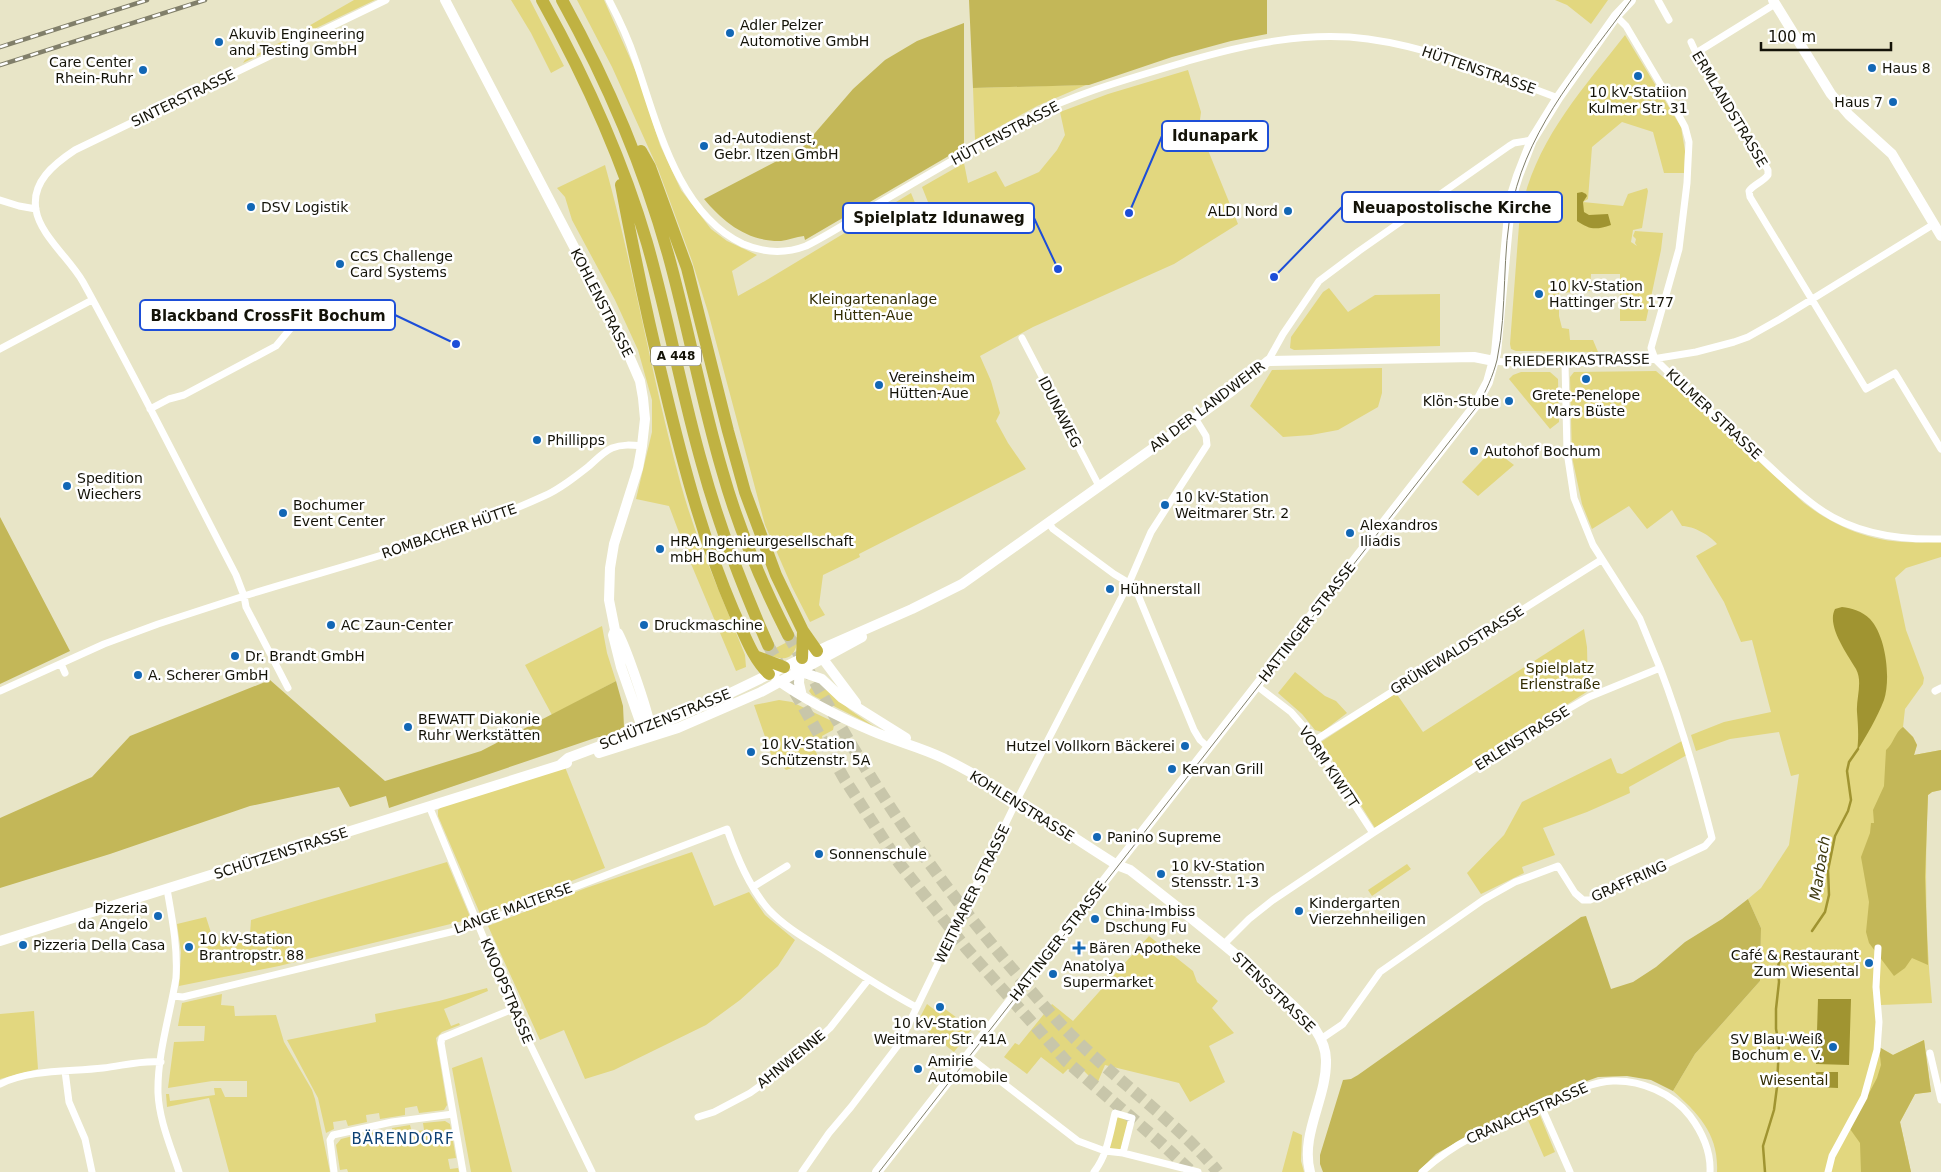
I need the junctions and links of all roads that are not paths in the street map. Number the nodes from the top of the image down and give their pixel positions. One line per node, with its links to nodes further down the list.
1 (386, 0): 19 (street, SINTERSTRASSE)
2 (444, 0): 33 (street, KOHLENSTRASSE)
3 (542, 0): 17 (highway, A 448)
4 (562, 0): 15 (highway, A 448)
5 (609, 0): 14 (street, HÜTTENSTRASSE)
6 (1622, 0): 10 (street, HATTINGER STRASSE)
7 (1631, 0): 10 (street, HATTINGER STRASSE)
8 (1658, 0): 11 (street)
9 (1774, 2): 13 (street); 20 (street)
10 (1616, 16): 14 (street, HATTINGER STRASSE); 27 (street, KULMER STRASSE)
11 (1669, 20)
12 (1691, 42): 13 (street, ERMLANDSTRASSE)
13 (1696, 53): 22 (street, ERMLANDSTRASSE)
14 (1558, 98): 16 (street, HATTINGER STRASSE)
15 (620, 115): 41 (highway); 42 (highway, A 448)
16 (1532, 140): 28 (street, AN DER LANDWEHR); 29 (street, HATTINGER STRASSE)
17 (614, 148): 43 (highway, A 448); 45 (highway)
18 (0, 200): 19 (street)
19 (36, 209): 23 (street)
20 (1938, 222): 21 (street); 22 (street, FRIEDERIKASTRASSE)
21 (1941, 236)
22 (1812, 299): 27 (street, FRIEDERIKASTRASSE); 34 (street, ERMLANDSTRASSE)
23 (92, 300): 26 (street); 31 (street)
24 (296, 322): 31 (street)
25 (1022, 338): 35 (street, IDUNAWEG)
26 (0, 348)
27 (1654, 359): 30 (street, FRIEDERIKASTRASSE); 37 (street, KULMER STRASSE)
28 (1268, 361): 29 (street, FRIEDERIKASTRASSE); 32 (street, AN DER LANDWEHR)
29 (1494, 361): 30 (street, FRIEDERIKASTRASSE); 53 (street, HATTINGER STRASSE)
30 (1565, 363): 38 (street)
31 (150, 409): 40 (street)
32 (1195, 418): 35 (street, AN DER LANDWEHR); 39 (street, WEITMARER STRASSE)
33 (642, 446): 40 (street, ROMBACHER HÜTTE); 58 (street, KOHLENSTRASSE)
34 (1941, 449)
35 (1099, 486): 36 (street, AN DER LANDWEHR)
36 (1048, 522): 39 (street); 44 (street, AN DER LANDWEHR)
37 (1941, 538)
38 (1601, 560): 49 (street); 59 (street, GRÜNEWALDSTRASSE)
39 (1129, 583): 60 (street); 62 (street, WEITMARER STRASSE)
40 (244, 596): 46 (street, ROMBACHER HÜTTE); 54 (street)
41 (803, 631): 44 (highway); 47 (highway)
42 (788, 635)
43 (768, 645)
44 (820, 654): 47 (street, AN DER LANDWEHR); 57 (street, KOHLENSTRASSE)
45 (756, 656): 48 (highway); 51 (highway)
46 (61, 664): 50 (street); 55 (street, ROMBACHER HÜTTE)
47 (801, 664): 48 (street, AN DER LANDWEHR); 52 (street, AN DER LANDWEHR); 56 (street); 57 (street, KOHLENSTRASSE)
48 (784, 667): 51 (street, AN DER LANDWEHR)
49 (1660, 668): 64 (street, ERLENSTRASSE); 77 (street, GRAFFRING)
50 (65, 673)
51 (769, 674): 52 (street); 58 (street, SCHÜTZENSTRASSE)
52 (780, 682): 56 (street, KOHLENSTRASSE); 58 (street, SCHÜTZENSTRASSE)
53 (1257, 686): 59 (street, VORM KIWITT); 60 (street, HATTINGER STRASSE)
54 (288, 688)
55 (0, 691)
56 (802, 696): 61 (street, KOHLENSTRASSE)
57 (871, 717): 61 (street, KOHLENSTRASSE)
58 (648, 731): 63 (street, SCHÜTZENSTRASSE)
59 (1314, 741): 64 (street, VORM KIWITT)
60 (1209, 748): 65 (street, HATTINGER STRASSE)
61 (926, 750): 62 (street, KOHLENSTRASSE)
62 (1017, 800): 65 (street, KOHLENSTRASSE); 75 (street, WEITMARER STRASSE)
63 (430, 806): 68 (street, SCHÜTZENSTRASSE); 69 (street, KNOOPSTRASSE)
64 (1373, 833): 71 (street, ERLENSTRASSE)
65 (1117, 865): 71 (street, STENSSTRASSE); 79 (street, HATTINGER STRASSE)
66 (787, 866): 67 (street)
67 (753, 887): 69 (street, LANGE MALTERSE); 73 (street, LANGE MALTERSE)
68 (167, 889): 70 (street, SCHÜTZENSTRASSE); 74 (street)
69 (478, 924): 74 (street, LANGE MALTERSE); 76 (street, KNOOPSTRASSE)
70 (0, 942)
71 (1224, 944): 77 (street, STENSSTRASSE)
72 (1878, 948): 102 (street)
73 (868, 980): 75 (street, LANGE MALTERSE); 86 (street, AHNWENNE)
74 (173, 996): 80 (street)
75 (916, 1007): 94 (street, WEITMARER STRASSE)
76 (513, 1009): 85 (street); 93 (street, KNOOPSTRASSE)
77 (1321, 1039): 98 (street, STENSSTRASSE)
78 (1930, 1053): 83 (street)
79 (968, 1056): 87 (street); 95 (street, HATTINGER STRASSE)
80 (161, 1062): 81 (street); 90 (street)
81 (65, 1071): 82 (street); 89 (street)
82 (0, 1084)
83 (1941, 1100)
84 (1541, 1106): 99 (street, CRANACHSTRASSE); 100 (street); 101 (street, CRANACHSTRASSE)
85 (453, 1114): 91 (street); 92 (street)
86 (698, 1117)
87 (1105, 1151): 88 (street); 88 (street); 96 (street)
88 (1123, 1152): 97 (street)
89 (92, 1172)
90 (179, 1172)
91 (334, 1172)
92 (463, 1172)
93 (592, 1172)
94 (802, 1172)
95 (877, 1172)
96 (1094, 1172)
97 (1198, 1172)
98 (1310, 1172)
99 (1422, 1172)
100 (1570, 1172)
101 (1710, 1172)
102 (1828, 1172)

